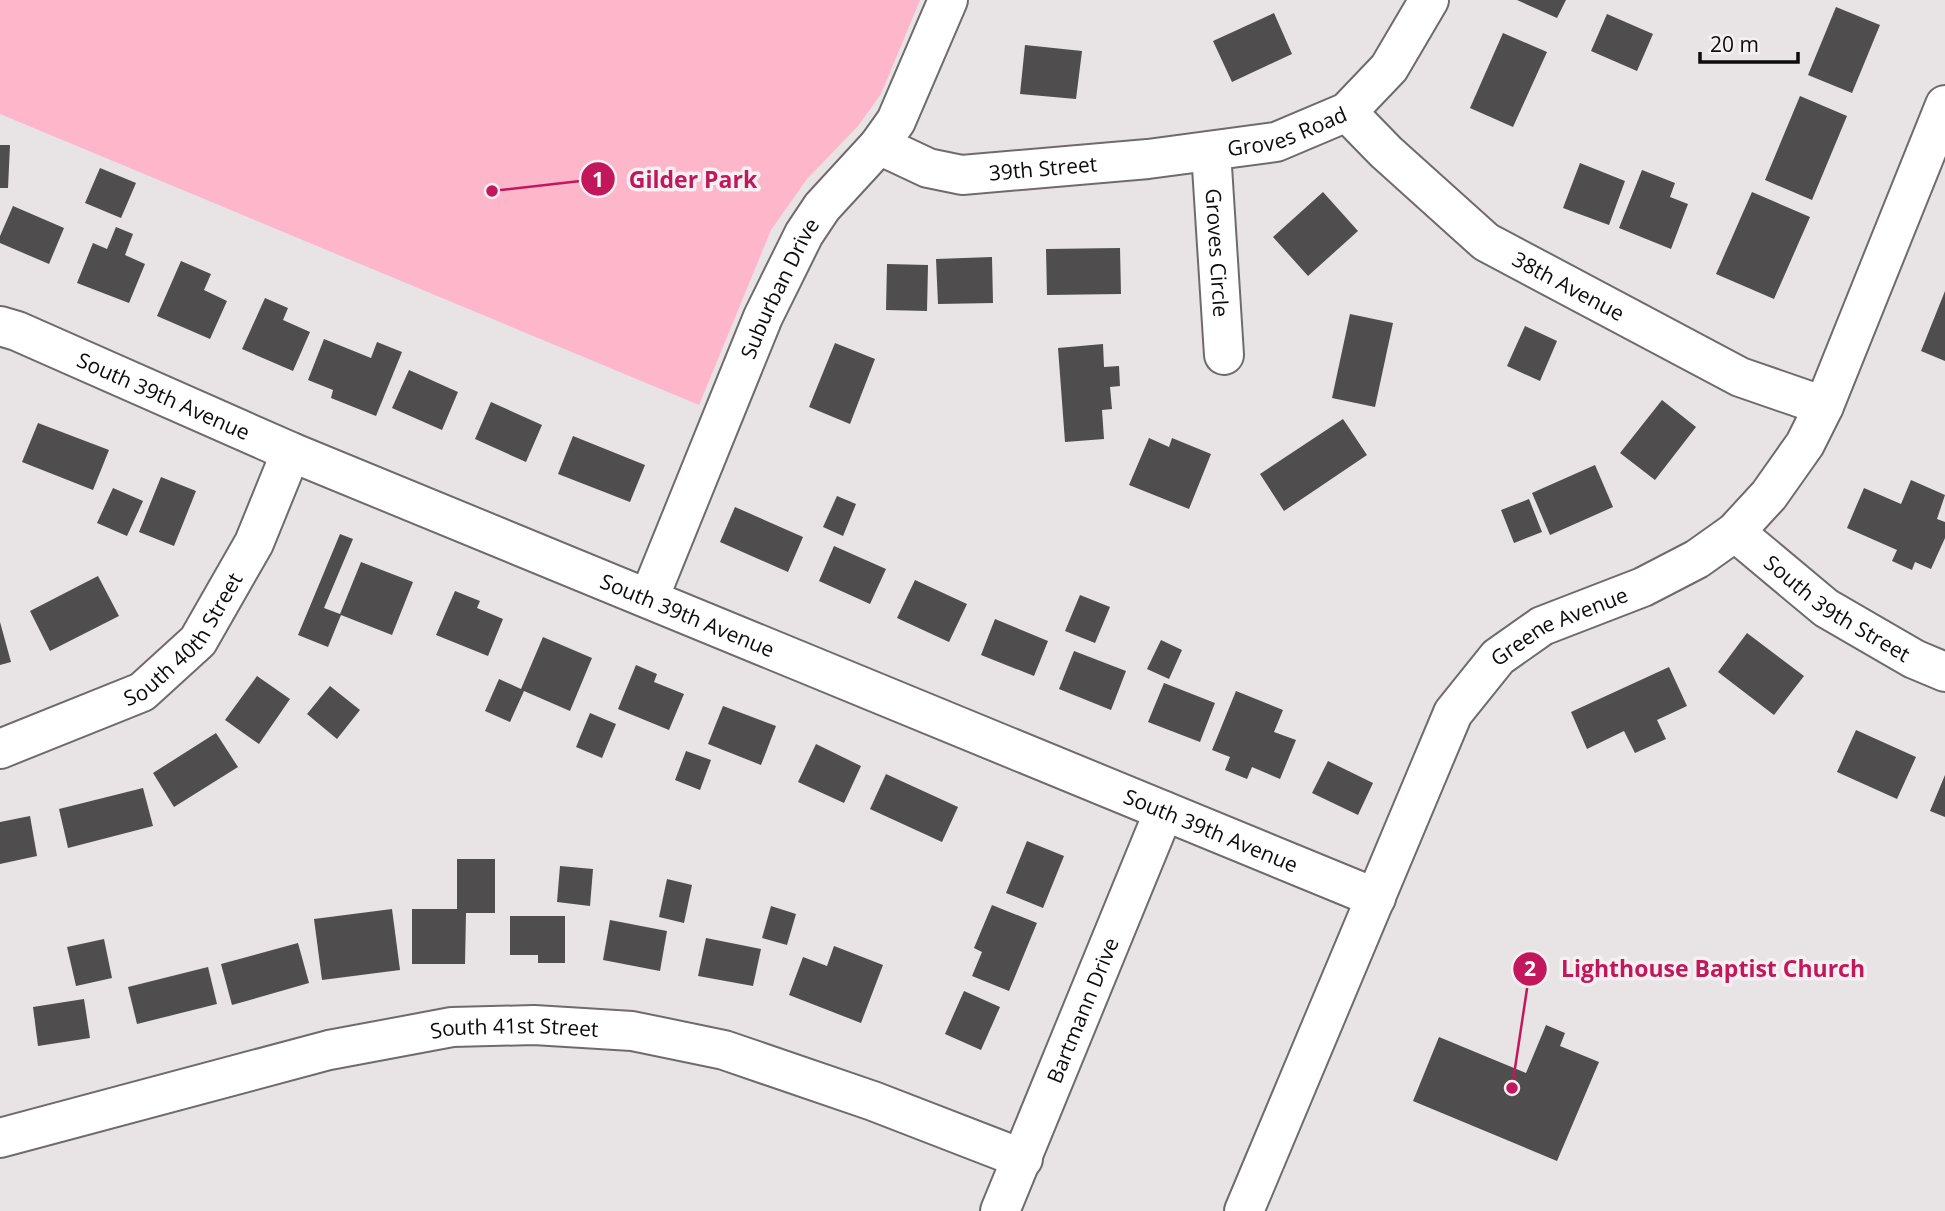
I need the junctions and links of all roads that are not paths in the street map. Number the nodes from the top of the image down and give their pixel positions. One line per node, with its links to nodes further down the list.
1 (948, 0): 5 (street, Suburban Drive)
2 (1429, 0): 4 (street, Groves Road)
3 (1945, 105): 7 (street, Greene Avenue)
4 (1347, 112): 6 (street, Groves Road); 10 (street, 38th Avenue)
5 (879, 145): 6 (street, 39th Street); 13 (street, Suburban Drive)
6 (1211, 151): 9 (street, Groves Circle)
7 (1933, 167): 10 (street, Greene Avenue)
8 (0, 327): 11 (street, South 39th Avenue)
9 (1224, 355)
10 (1824, 406): 12 (street, Greene Avenue)
11 (291, 452): 13 (street, South 39th Avenue); 15 (street, South 40th Street)
12 (1735, 532): 14 (street, South 39th Street); 17 (street, Greene Avenue)
13 (649, 598): 16 (street, South 39th Avenue)
14 (1945, 672)
15 (0, 749)
16 (1164, 811): 17 (street, South 39th Avenue); 19 (street, Bartmann Drive)
17 (1376, 898): 21 (street, Greene Avenue)
18 (0, 1138): 19 (street, South 41st Street)
19 (1023, 1159): 20 (street, Bartmann Drive)
20 (1000, 1211)
21 (1244, 1211)

